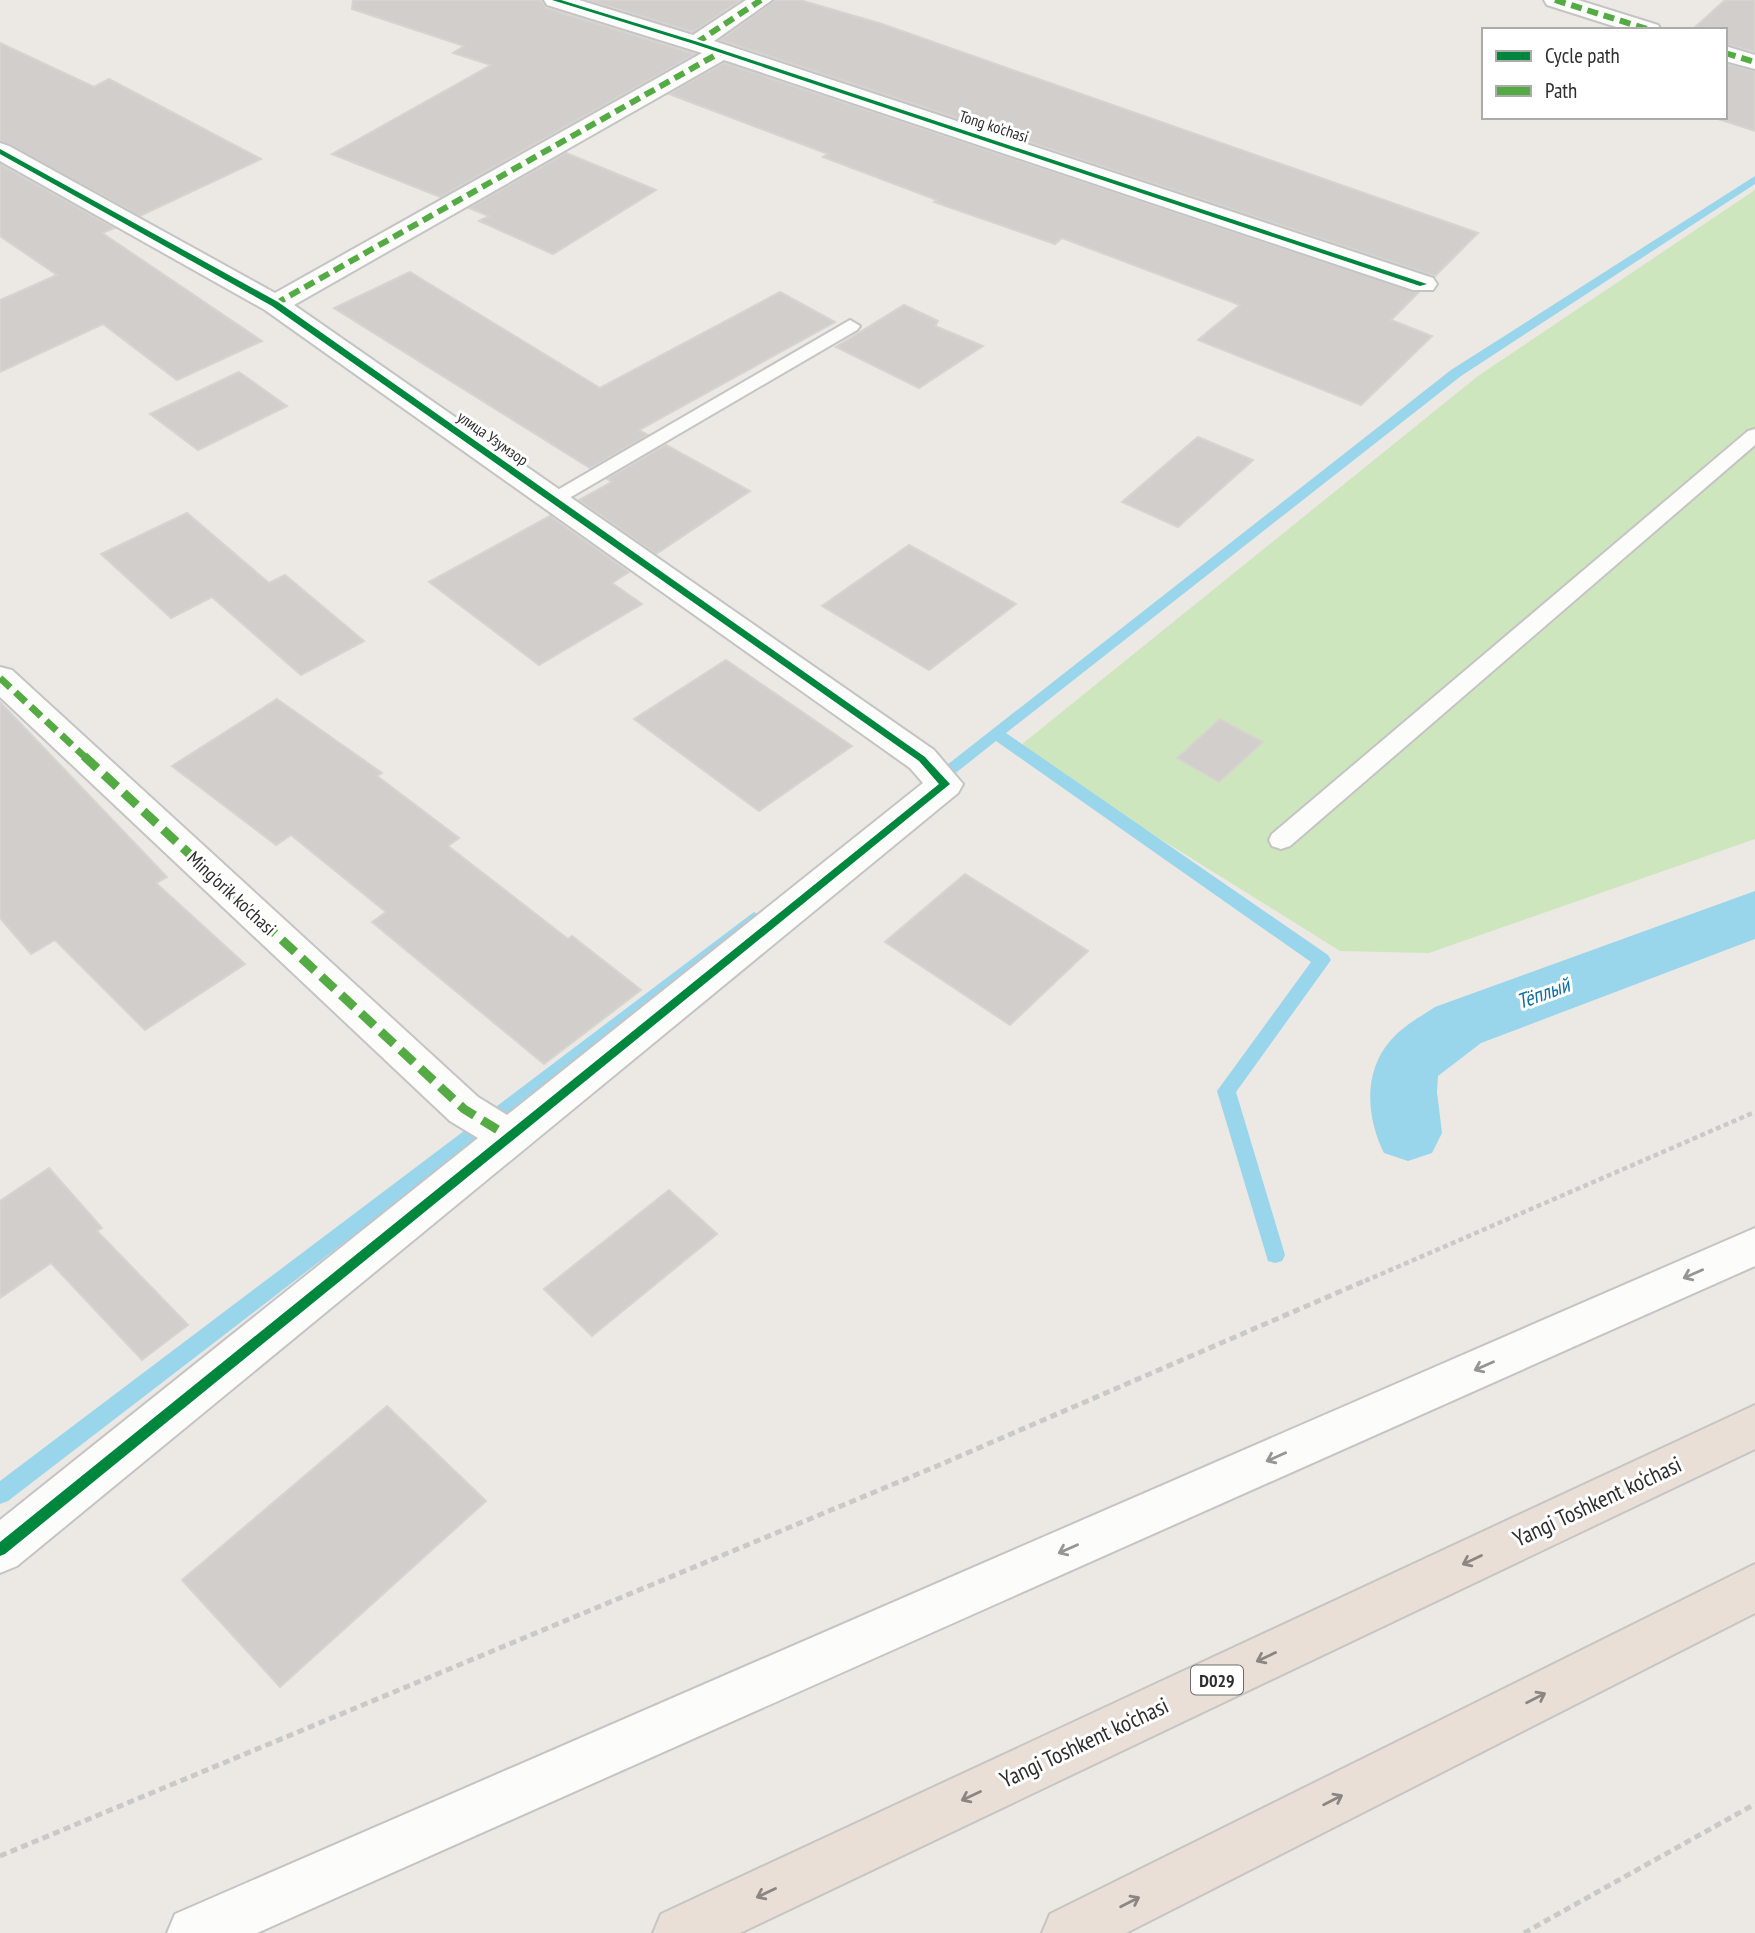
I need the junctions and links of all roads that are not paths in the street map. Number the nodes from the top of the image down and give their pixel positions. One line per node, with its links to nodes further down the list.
1 (555, 0): 5 (street, Tong ko'chasi)
2 (761, 0): 5 (street)
3 (1555, 0): 4 (street)
4 (1644, 28)
5 (696, 43): 6 (street, Tong ko'chasi)
6 (721, 52): 10 (street, Tong ko'chasi); 11 (street)
7 (1727, 54): 8 (street)
8 (1755, 62)
9 (0, 150): 11 (street, улица Узумзор)
10 (1423, 284)
11 (275, 304): 14 (street, улица Узумзор)
12 (850, 326): 14 (lane)
13 (1755, 435): 16 (lane)
14 (552, 499): 17 (street, улица Узумзор)
15 (0, 678): 17 (street, Ming'orik ko'chasi)
16 (1281, 840)
17 (511, 1138): 20 (street)
18 (1755, 1247): 22 (street, one-way to 22)
19 (1755, 1426): 23 (highway, Yangi Toshkent ko‘chasi / D029, one-way to 23)
20 (0, 1550)
21 (1755, 1588): 24 (highway, one-way to 21)
22 (194, 1933)
23 (680, 1933)
24 (1069, 1933)

